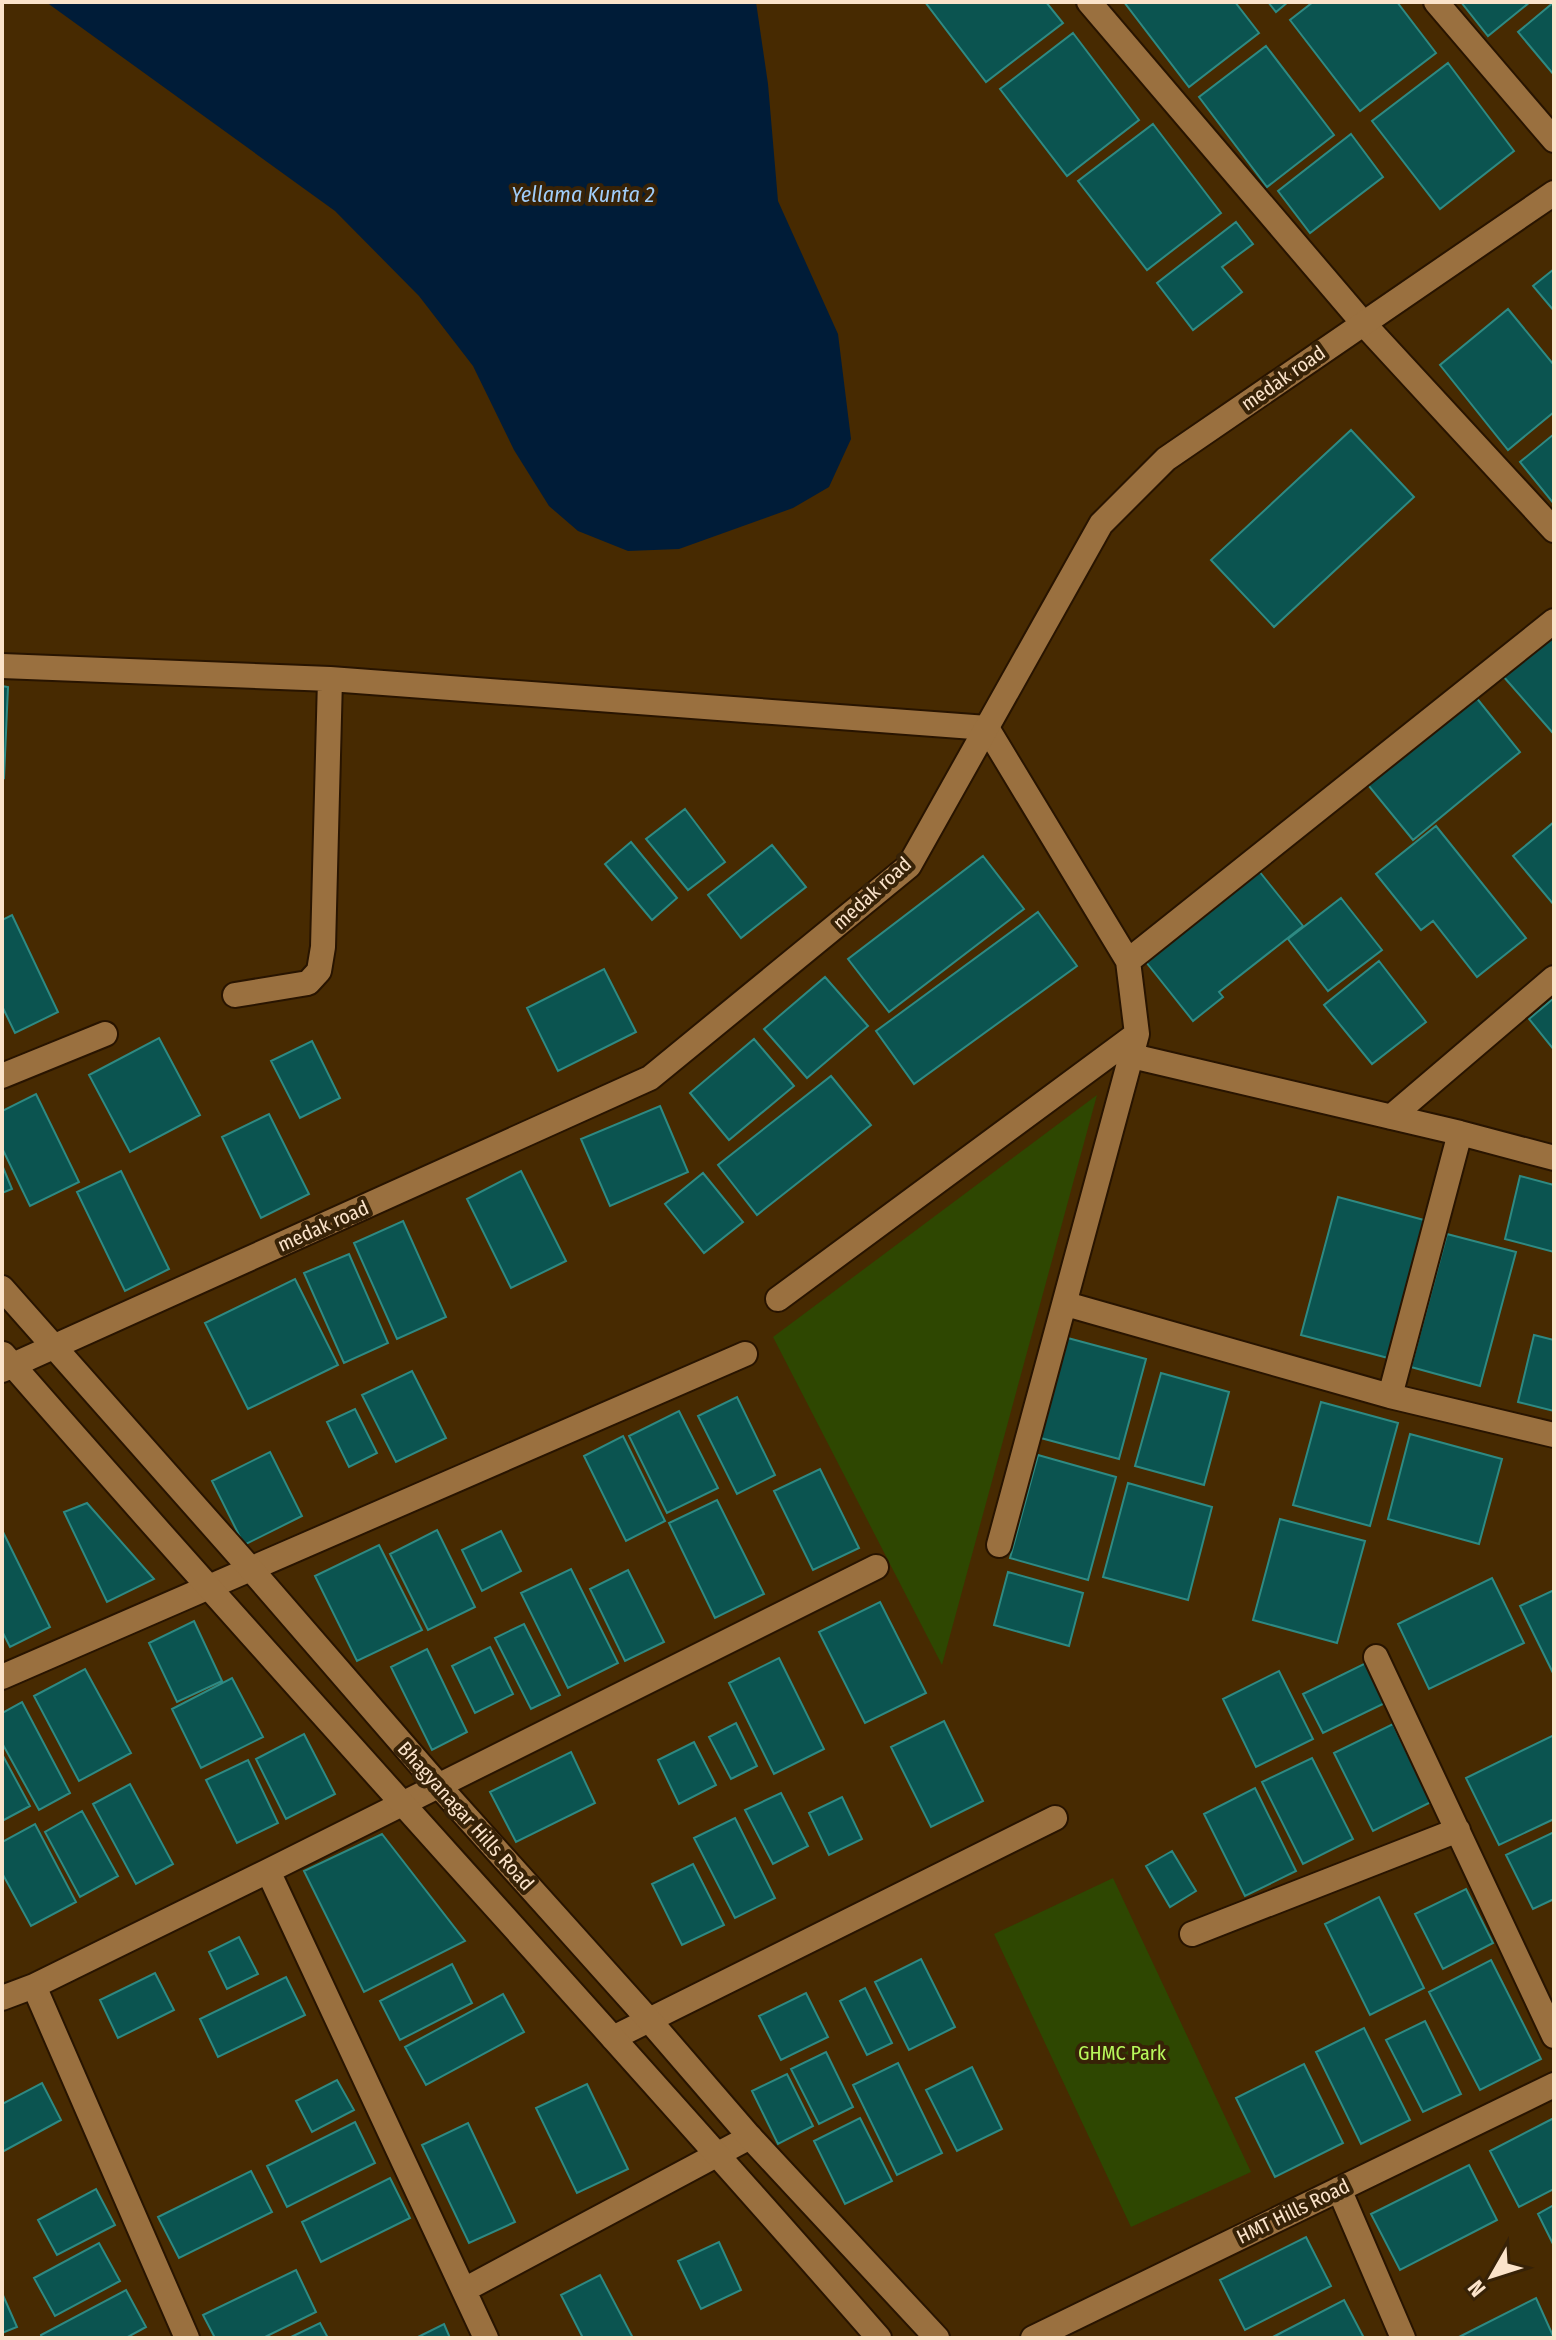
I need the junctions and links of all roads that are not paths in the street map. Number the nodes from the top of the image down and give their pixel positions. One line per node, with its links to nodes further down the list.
1 (1089, 2): 5 (street)
2 (1436, 2): 3 (street)
3 (1554, 140)
4 (1554, 193): 5 (street, medak road)
5 (1363, 323): 6 (street); 10 (street, medak road)
6 (1554, 530)
7 (1554, 621): 11 (street)
8 (2, 666): 9 (street)
9 (330, 679): 10 (street); 13 (street)
10 (987, 728): 11 (street); 23 (street, medak road)
11 (1128, 961): 15 (street)
12 (1554, 978): 17 (street)
13 (235, 995)
14 (105, 1034): 16 (street)
15 (1135, 1045): 17 (street); 21 (street); 22 (street)
16 (2, 1076)
17 (1391, 1117): 18 (street)
18 (1460, 1133): 19 (street); 26 (street)
19 (1554, 1158)
20 (2, 1288): 23 (street, Bhagyanagar Hills Road)
21 (778, 1299)
22 (1066, 1304): 26 (street); 28 (street)
23 (53, 1348): 25 (street, medak road); 30 (street, Bhagyanagar Hills Road)
24 (745, 1354): 30 (street)
25 (6, 1363): 31 (street, Bhagyanagar Hills Road)
26 (1390, 1396): 27 (street)
27 (1554, 1435)
28 (999, 1545)
29 (876, 1567): 34 (street)
30 (250, 1568): 31 (street); 34 (street, Bhagyanagar Hills Road)
31 (208, 1586): 33 (street); 35 (street, Bhagyanagar Hills Road)
32 (1376, 1657): 37 (street)
33 (2, 1677)
34 (439, 1786): 35 (street); 42 (street, Bhagyanagar Hills Road)
35 (402, 1805): 38 (street); 44 (street, Bhagyanagar Hills Road)
36 (1055, 1818): 42 (street)
37 (1458, 1830): 39 (street); 43 (street)
38 (268, 1871): 40 (street); 49 (street)
39 (1192, 1934)
40 (34, 1986): 41 (street); 50 (street)
41 (2, 1998)
42 (649, 2020): 44 (street); 46 (street, Bhagyanagar Hills Road)
43 (1554, 2036)
44 (613, 2038): 47 (street, Bhagyanagar Hills Road)
45 (1554, 2085): 48 (street, HMT Hills Road)
46 (750, 2137): 47 (street); 53 (street, Bhagyanagar Hills Road)
47 (718, 2154): 49 (street); 52 (street, Bhagyanagar Hills Road)
48 (1339, 2189): 54 (street, HMT Hills Road); 55 (street)
49 (464, 2290): 51 (street)
50 (187, 2338)
51 (486, 2338)
52 (879, 2338)
53 (937, 2338)
54 (1033, 2338)
55 (1403, 2338)

